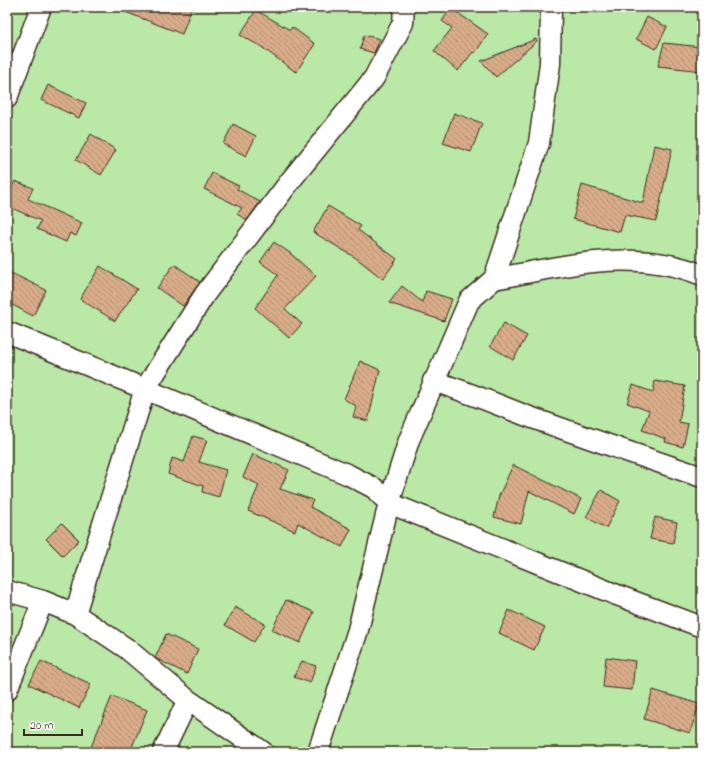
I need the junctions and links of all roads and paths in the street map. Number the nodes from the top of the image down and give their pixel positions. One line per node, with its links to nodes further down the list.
1 (41, 7): 4 (street)
2 (404, 7): 9 (street)
3 (551, 7): 6 (street)
4 (7, 98)
5 (702, 275): 6 (street)
6 (494, 279): 8 (street)
7 (7, 332): 9 (street)
8 (433, 382): 10 (street); 11 (street)
9 (146, 389): 11 (street); 14 (street)
10 (702, 476)
11 (389, 502): 15 (street); 20 (street)
12 (7, 591): 13 (street)
13 (43, 601): 14 (street); 16 (street)
14 (75, 614): 17 (street)
15 (702, 627)
16 (7, 690)
17 (188, 700): 18 (street); 19 (street)
18 (163, 752)
19 (263, 752)
20 (318, 752)

